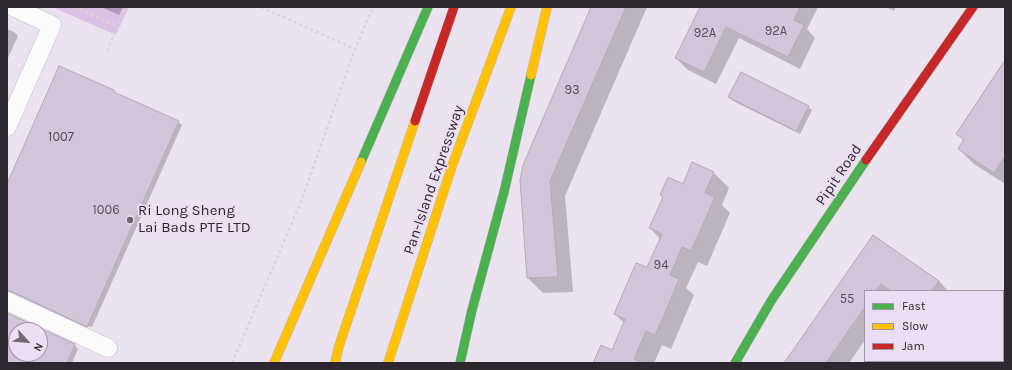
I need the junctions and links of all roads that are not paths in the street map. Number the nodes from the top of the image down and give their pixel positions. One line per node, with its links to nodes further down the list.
1 (13, 7): 7 (street)
2 (428, 7): 10 (main road)
3 (454, 7): 11 (main road)
4 (511, 7): 12 (main road, Pan-Island Expressway)
5 (547, 7): 13 (main road)
6 (973, 7): 14 (main road, Pipit Road)
7 (7, 127)
8 (7, 301): 9 (street)
9 (108, 348)
10 (274, 363)
11 (334, 363)
12 (388, 363)
13 (460, 363)
14 (735, 363)

